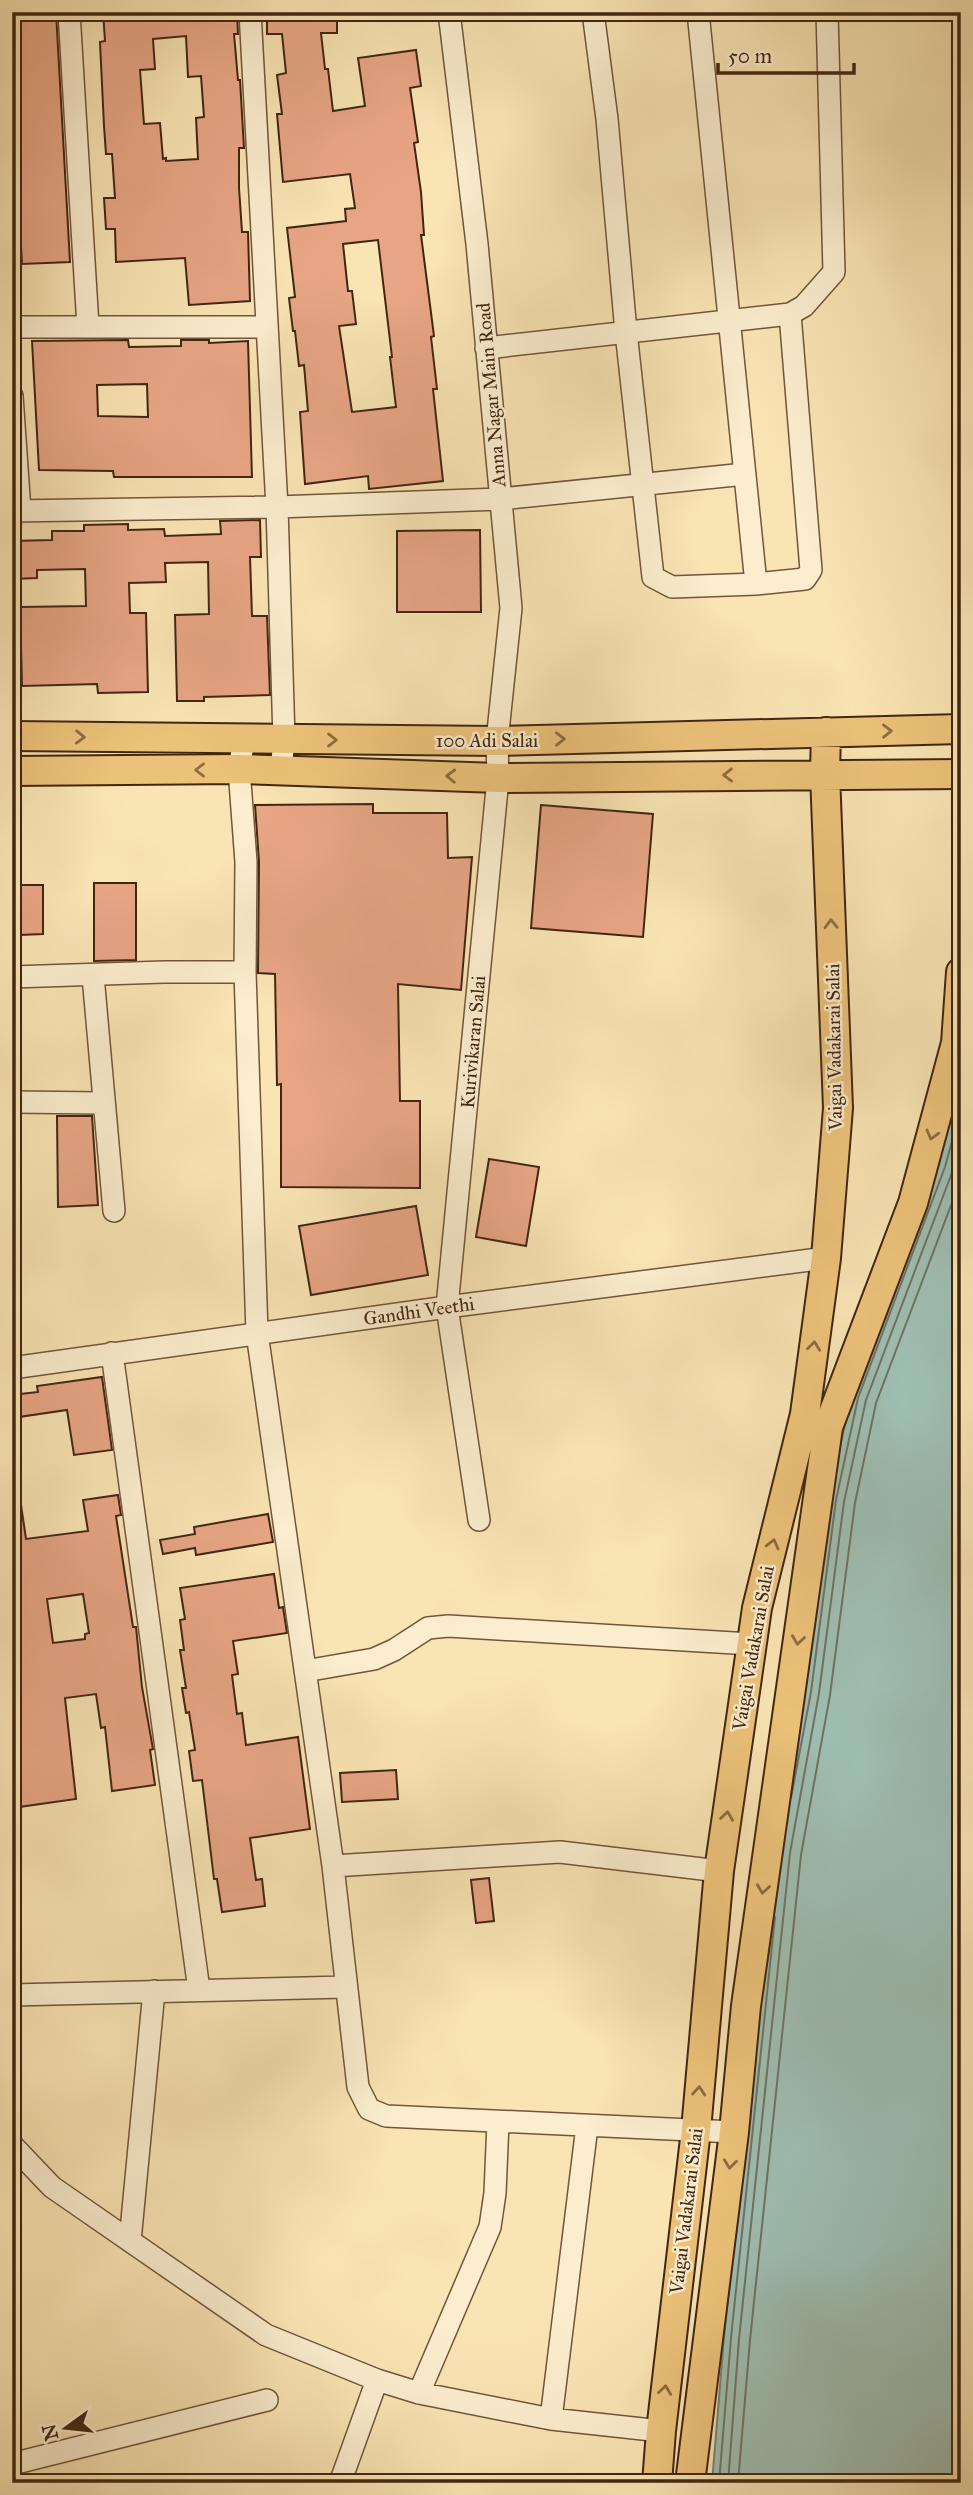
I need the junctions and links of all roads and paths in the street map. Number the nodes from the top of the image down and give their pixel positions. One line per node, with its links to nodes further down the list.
1 (69, 12): 10 (street)
2 (250, 12): 11 (street)
3 (449, 12): 13 (street, Anna Nagar Main Road)
4 (593, 12): 12 (street)
5 (698, 12): 8 (street)
6 (827, 12): 7 (street)
7 (790, 314): 8 (street); 20 (street)
8 (730, 320): 12 (street); 15 (street)
9 (12, 327): 10 (street)
10 (88, 327): 11 (street)
11 (267, 327): 18 (street)
12 (626, 332): 13 (street); 16 (street)
13 (486, 348): 17 (street, Anna Nagar Main Road)
14 (12, 396): 19 (street)
15 (745, 474): 16 (street); 20 (street)
16 (643, 485): 17 (street); 20 (street)
17 (500, 499): 18 (street); 26 (street, Anna Nagar Main Road)
18 (277, 507): 19 (street); 25 (street)
19 (16, 511)
20 (756, 584)
21 (961, 729): 22 (main road, 100 Adi Salai, one-way to 21)
22 (826, 733): 26 (main road, 100 Adi Salai, one-way to 22); 30 (main road, Vaigai Vadakarai Salai)
23 (12, 736): 24 (main road, 100 Adi Salai, one-way to 24)
24 (244, 739): 25 (main road, 100 Adi Salai); 27 (street)
25 (284, 739): 26 (main road, 100 Adi Salai, one-way to 26); 29 (street)
26 (497, 741): 32 (street, Anna Nagar Main Road)
27 (239, 769): 28 (main road, 100 Adi Salai, one-way to 28); 29 (main road, 100 Adi Salai); 33 (street)
28 (12, 771)
29 (281, 771): 32 (main road, 100 Adi Salai, one-way to 29)
30 (825, 774): 31 (main road, 100 Adi Salai); 32 (main road, 100 Adi Salai, one-way to 32); 40 (main road, Vaigai Vadakarai Salai, one-way to 30)
31 (961, 774)
32 (498, 778): 41 (street, Kurivikaran Salai)
33 (245, 972): 35 (street); 42 (street)
34 (961, 972): 57 (main road, Vaigai Vadakarai Salai, one-way to 57)
35 (93, 976): 36 (street); 38 (street)
36 (12, 977)
37 (12, 1102): 38 (street)
38 (103, 1103): 39 (street)
39 (114, 1211)
40 (826, 1258): 41 (street, Gandhi Veethi); 46 (main road, Vaigai Vadakarai Salai, one-way to 40)
41 (447, 1307): 42 (street, Gandhi Veethi); 45 (street, Kurivikaran Salai)
42 (257, 1333): 43 (street, Gandhi Veethi); 47 (street)
43 (112, 1353): 44 (street, Gandhi Veethi); 51 (street)
44 (12, 1368)
45 (478, 1520)
46 (751, 1644): 47 (street); 49 (main road, Vaigai Vadakarai Salai, one-way to 46)
47 (305, 1671): 48 (street)
48 (332, 1866): 49 (street); 50 (street)
49 (719, 1871): 56 (main road, Vaigai Vadakarai Salai, one-way to 49)
50 (345, 1987): 51 (street); 54 (street)
51 (199, 1990): 52 (street)
52 (154, 1991): 53 (street); 59 (street)
53 (12, 1995)
54 (498, 2122): 55 (street); 61 (street)
55 (587, 2126): 56 (street); 63 (street)
56 (696, 2130): 57 (street); 64 (main road, Vaigai Vadakarai Salai, one-way to 56)
57 (734, 2132): 68 (main road, Vaigai Vadakarai Salai, one-way to 68)
58 (12, 2145): 59 (street)
59 (130, 2241): 60 (street)
60 (377, 2380): 61 (street); 66 (street)
61 (419, 2393): 63 (street)
62 (267, 2400): 65 (street)
63 (551, 2419): 64 (street)
64 (661, 2431): 67 (main road, Vaigai Vadakarai Salai)
65 (12, 2464)
66 (340, 2483)
67 (657, 2483)
68 (690, 2483)

